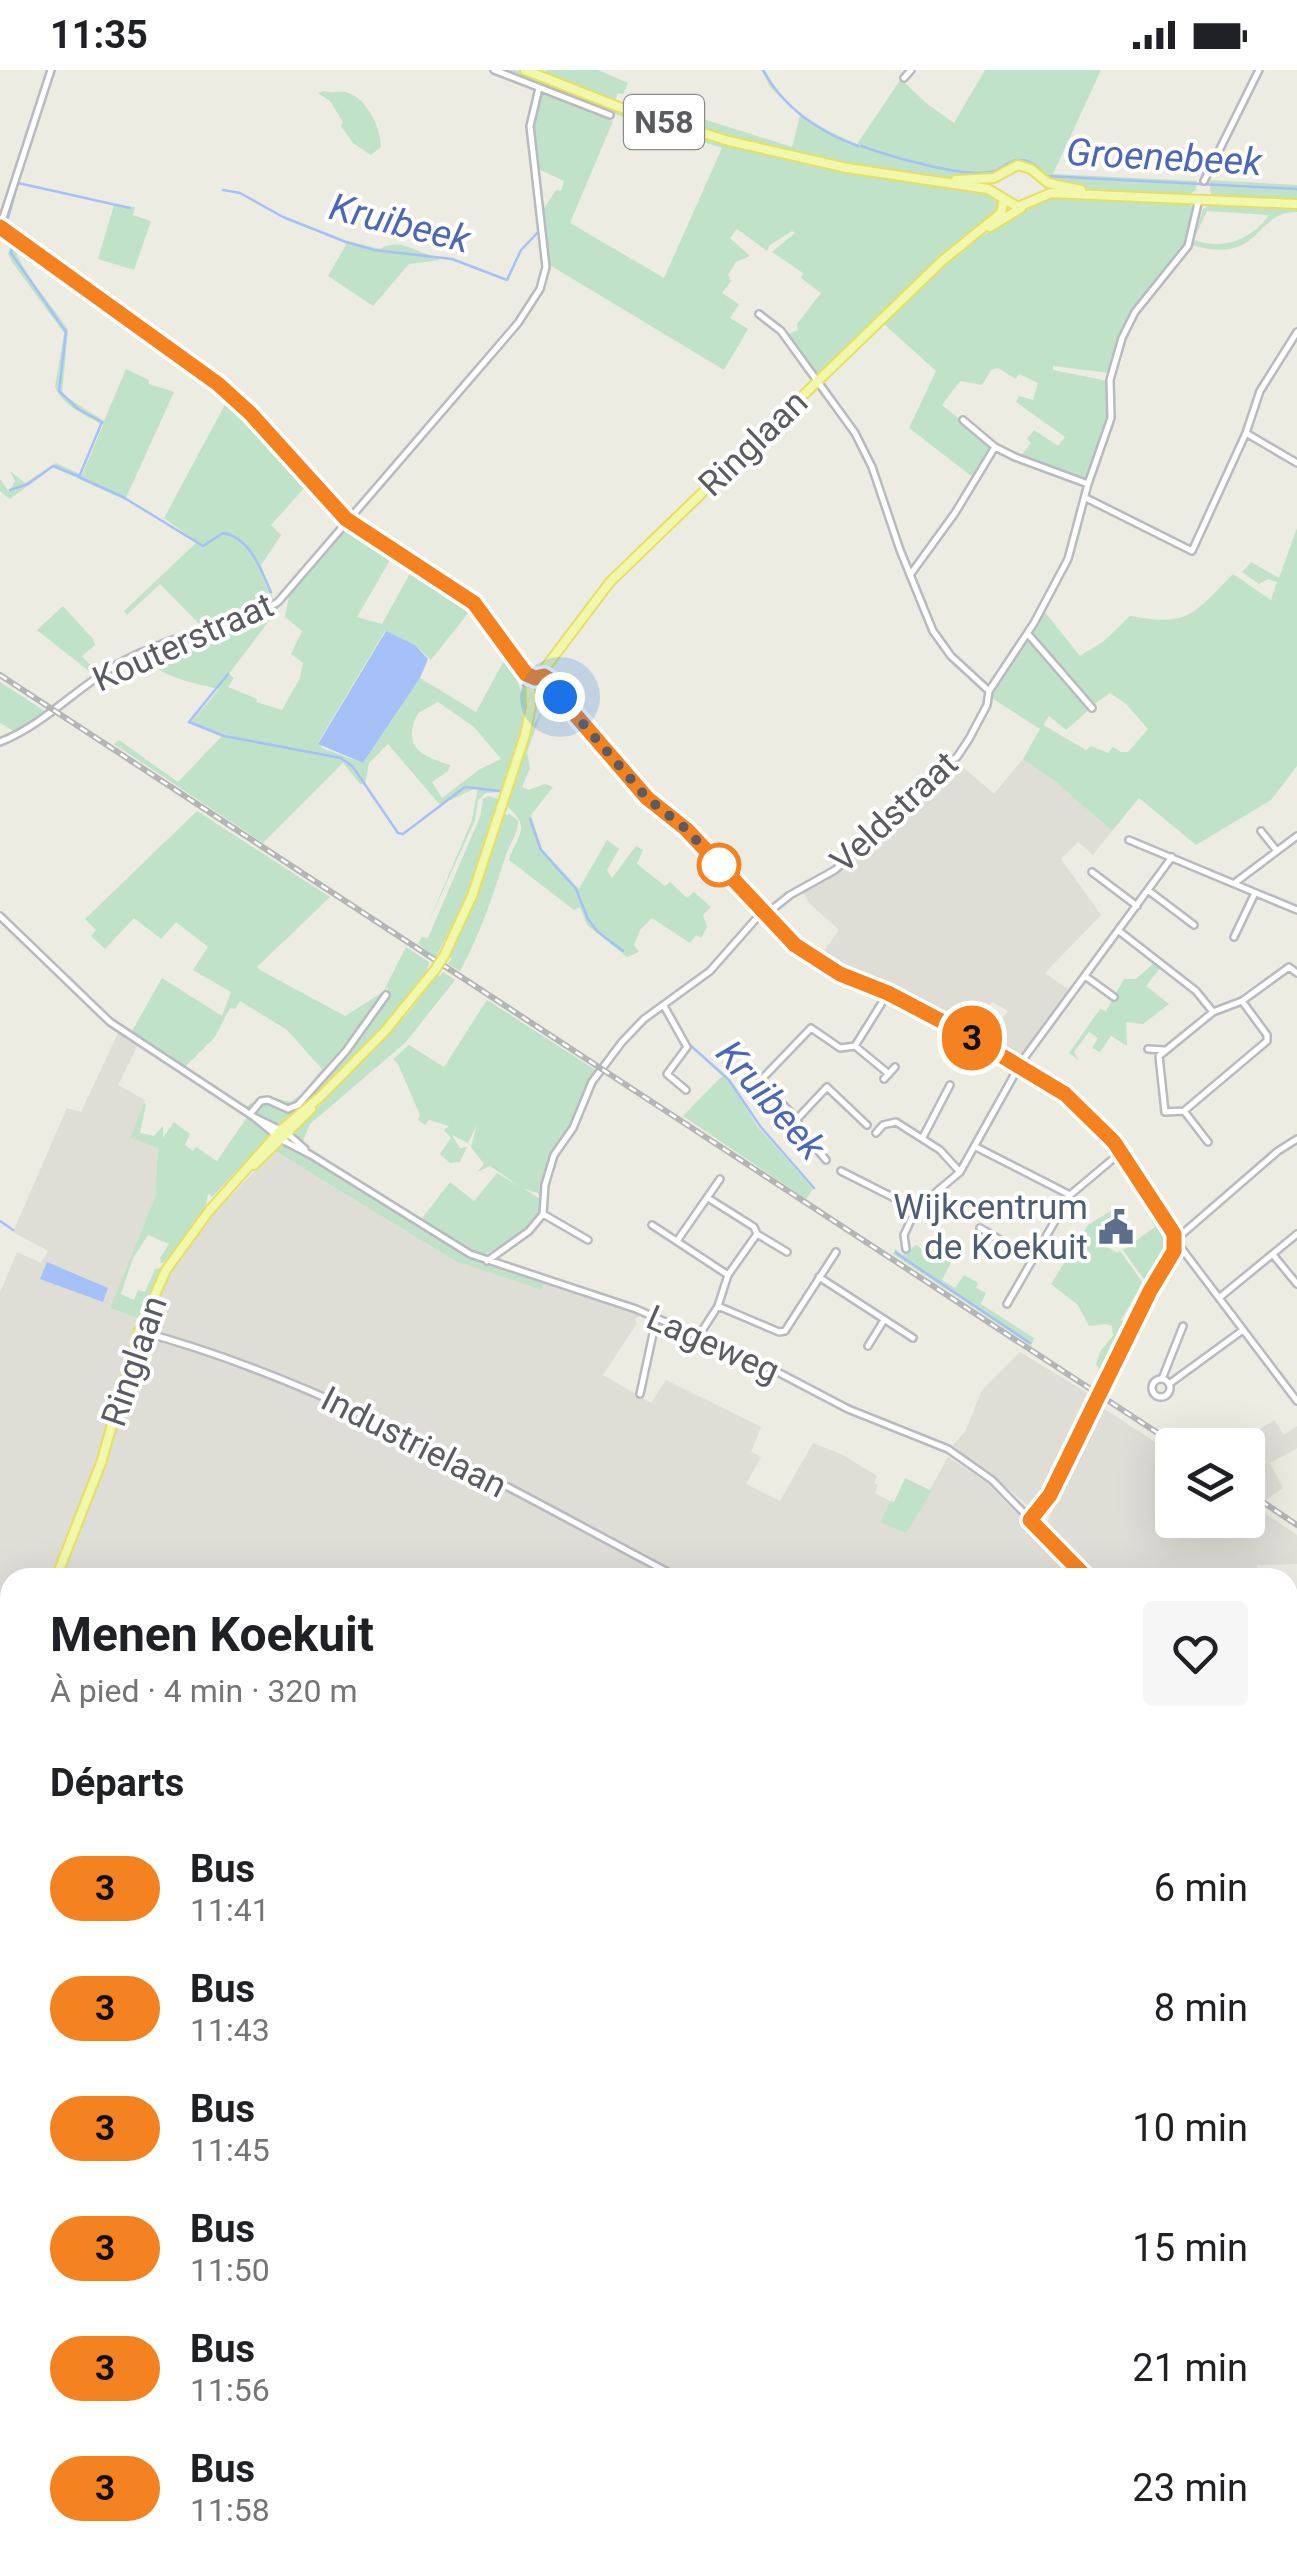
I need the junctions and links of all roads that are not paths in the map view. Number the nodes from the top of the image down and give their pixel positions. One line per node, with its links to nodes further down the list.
1 (51, 70): 18 (street)
2 (494, 70): 7 (street)
3 (525, 70): 11 (main road, N58)
4 (911, 70): 6 (street)
5 (1259, 70): 12 (street)
6 (904, 78)
7 (539, 88): 8 (street); 29 (street, Kouterstraat)
8 (610, 115)
9 (1005, 171): 10 (main road); 11 (main road, N58); 14 (main road)
10 (1039, 178): 13 (main road); 16 (main road)
11 (926, 180): 14 (main road, N58)
12 (1204, 181)
13 (1115, 195): 15 (main road); 16 (main road)
14 (1002, 198): 16 (main road); 19 (main road, Ringlaan)
15 (1200, 199): 17 (main road); 27 (street, Veldstraat)
16 (1030, 204): 19 (main road, Ringlaan)
17 (1297, 204)
18 (0, 227): 29 (street)
19 (953, 251): 22 (main road, Ringlaan)
20 (759, 314): 22 (street)
21 (1297, 332): 24 (street)
22 (818, 380): 30 (street); 32 (main road, Ringlaan)
23 (963, 420): 25 (street)
24 (1246, 433): 26 (street); 28 (street)
25 (996, 447): 27 (street); 30 (street)
26 (1297, 463)
27 (1088, 484): 28 (street, Veldstraat)
28 (1086, 498): 31 (street, Veldstraat)
29 (346, 519): 33 (street); 42 (street, Kouterstraat)
30 (910, 575): 36 (street)
31 (1028, 634): 36 (street, Veldstraat); 39 (street)
32 (564, 643): 34 (main road, Ringlaan); 35 (main road, Ringlaan)
33 (513, 660): 34 (street); 37 (street)
34 (537, 677): 35 (main road); 37 (main road, Ringlaan)
35 (553, 683): 38 (main road, Ringlaan); 40 (street)
36 (989, 690): 56 (street, Veldstraat)
37 (530, 692): 38 (main road); 41 (main road, Ringlaan)
38 (548, 699): 40 (street); 41 (main road, Ringlaan)
39 (1092, 708)
40 (589, 731): 56 (street)
41 (525, 735): 81 (main road, Ringlaan, bridge)
42 (0, 742)
43 (1261, 831): 46 (street)
44 (1297, 836): 46 (street)
45 (1129, 840): 47 (street)
46 (1277, 851): 48 (street)
47 (1172, 857): 50 (street); 52 (street)
48 (1250, 871): 50 (street); 51 (street)
49 (1092, 872): 54 (street)
50 (1235, 884): 51 (street)
51 (1244, 887): 53 (street)
52 (1149, 891): 54 (street); 58 (street)
53 (1255, 892): 55 (street); 60 (street)
54 (1138, 906): 59 (street)
55 (1297, 910)
56 (763, 913): 63 (street); 67 (street, Veldstraat)
57 (0, 916): 77 (street, Lageweg)
58 (1194, 925)
59 (1119, 931): 62 (street); 68 (street)
60 (1234, 937)
61 (1297, 973): 66 (street)
62 (1085, 976): 65 (street); 72 (street)
63 (888, 993): 69 (street); 72 (street)
64 (386, 995): 77 (street)
65 (1114, 997)
66 (1242, 1001): 68 (street); 76 (street)
67 (664, 1006): 75 (street); 94 (street, Veldstraat)
68 (1214, 1012): 71 (street)
69 (855, 1046): 73 (street); 78 (street)
70 (1148, 1049): 71 (street)
71 (1164, 1050): 76 (street)
72 (1021, 1066): 85 (street); 86 (street)
73 (895, 1068)
74 (950, 1085): 82 (street)
75 (686, 1090)
76 (1184, 1111): 84 (street)
77 (252, 1116): 81 (street, Lageweg)
78 (797, 1119): 79 (street); 87 (street)
79 (867, 1125)
80 (876, 1133): 82 (street)
81 (282, 1135): 108 (street, Lageweg); 119 (main road, Ringlaan)
82 (923, 1137): 89 (street)
83 (1297, 1139): 98 (street)
84 (1208, 1142)
85 (976, 1148): 89 (street); 91 (street)
86 (1121, 1152): 91 (street); 98 (street)
87 (826, 1160)
88 (840, 1171): 93 (street)
89 (960, 1172): 93 (street)
90 (720, 1179): 92 (street)
91 (1070, 1196): 107 (street)
92 (708, 1198): 97 (street); 101 (street)
93 (916, 1210): 102 (street)
94 (543, 1214): 100 (street); 108 (street)
95 (652, 1225): 101 (street)
96 (980, 1228): 107 (street)
97 (757, 1234): 104 (street); 109 (street)
98 (1177, 1234): 103 (street); 103 (street)
99 (1297, 1234): 106 (street)
100 (588, 1240)
101 (677, 1241): 109 (street)
102 (906, 1250)
103 (1178, 1250): 112 (street); 125 (street, bridge)
104 (788, 1252)
105 (836, 1252): 110 (street)
106 (1274, 1255): 111 (street); 112 (street)
107 (1032, 1259): 113 (street)
108 (486, 1260): 115 (street, Lageweg)
109 (728, 1274): 114 (street)
110 (819, 1277): 114 (street); 116 (street)
111 (1297, 1284)
112 (1220, 1298): 118 (street)
113 (1007, 1304)
114 (718, 1306): 120 (street)
115 (656, 1320): 120 (street, Lageweg); 123 (street)
116 (884, 1320): 121 (street); 122 (street)
117 (1182, 1326): 118 (street)
118 (1243, 1330): 124 (street)
119 (139, 1331): 127 (main road, Ringlaan); 128 (street, Industrielaan)
120 (698, 1337): 125 (street, Lageweg)
121 (913, 1338)
122 (868, 1346)
123 (640, 1394)
124 (1297, 1402)
125 (1030, 1520): 126 (street, Lageweg)
126 (1072, 1563): 129 (street); 130 (street, Lageweg)
127 (60, 1568)
128 (660, 1568)
129 (1070, 1568)
130 (1077, 1568)

